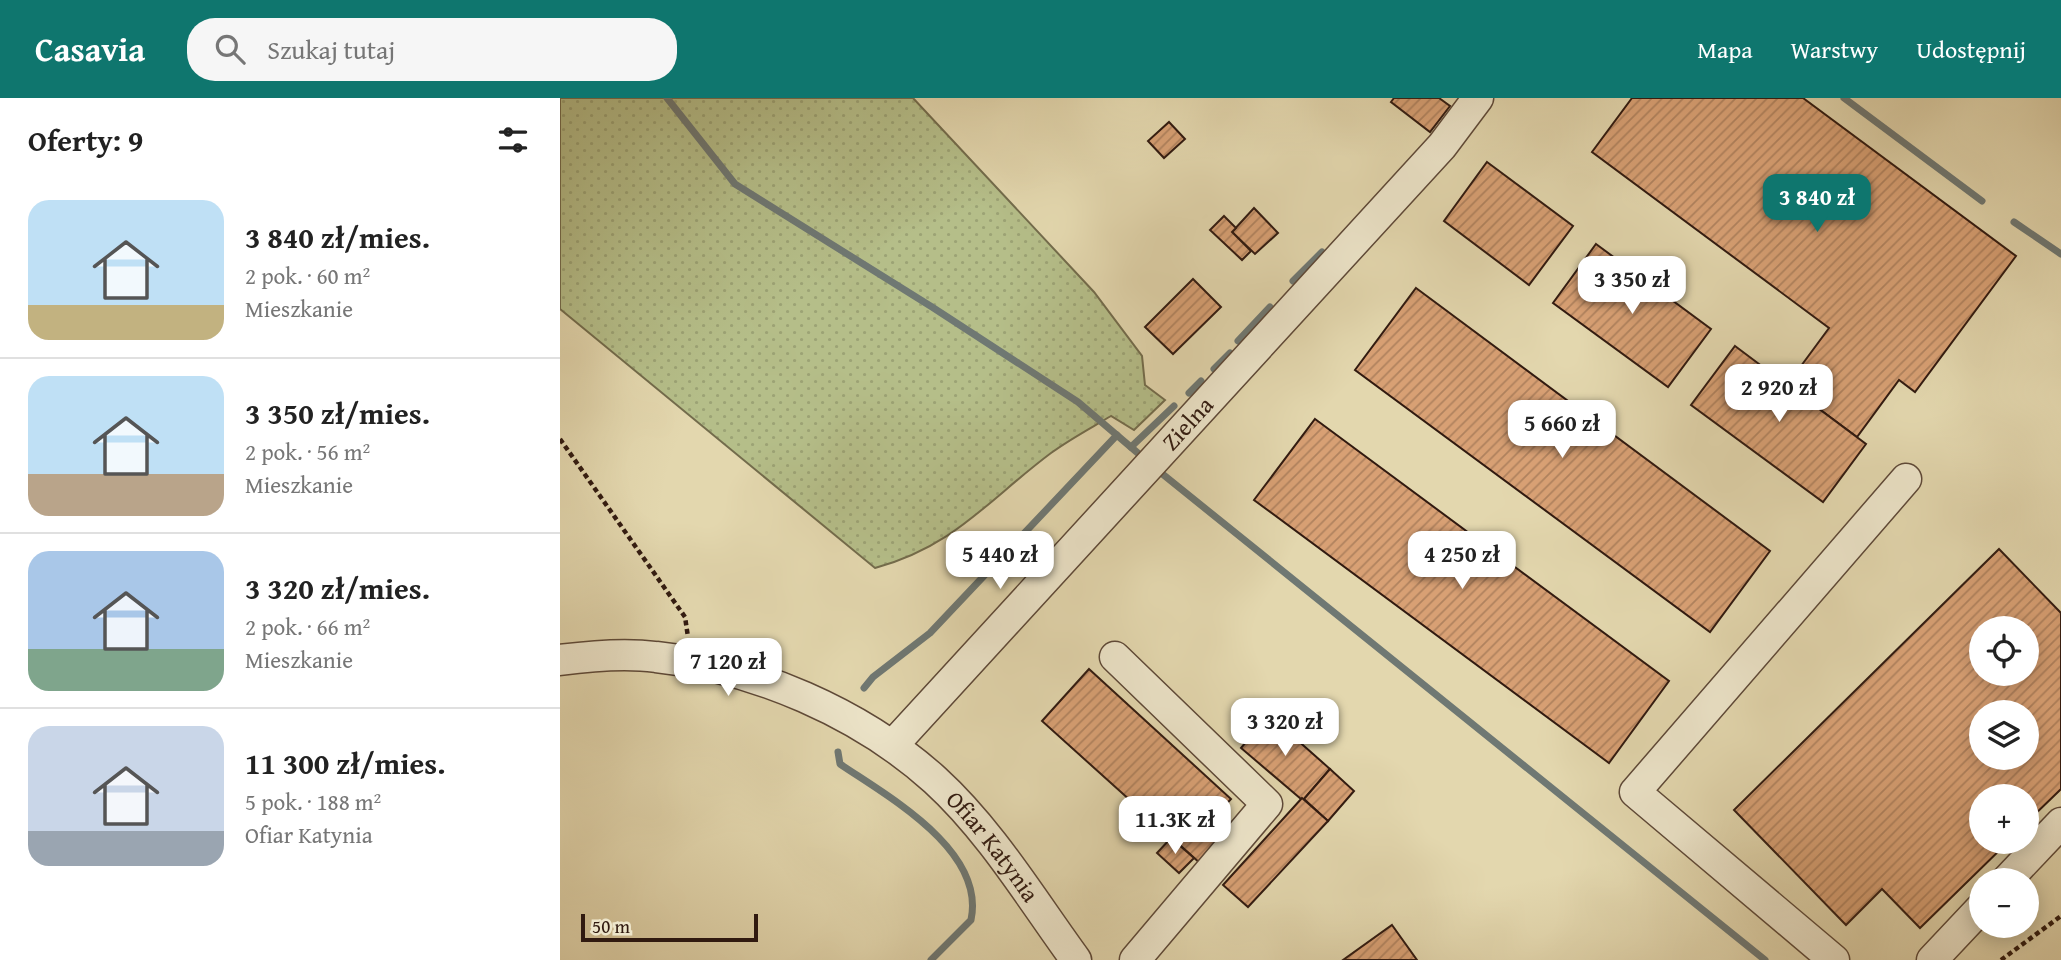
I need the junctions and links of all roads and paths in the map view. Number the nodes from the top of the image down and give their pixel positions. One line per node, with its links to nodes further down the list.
1 (1478, 98): 7 (street, Zielna)
2 (560, 439): 6 (path)
3 (1906, 479): 14 (street)
4 (1115, 657): 13 (street)
5 (560, 660): 6 (street, Ofiar Katynia)
6 (684, 661): 7 (street, Ofiar Katynia)
7 (892, 745): 12 (street, Ofiar Katynia)
8 (2061, 824): 9 (street)
9 (2019, 868)
10 (2061, 916): 16 (path)
11 (1969, 921): 15 (street)
12 (1076, 960)
13 (1135, 960)
14 (1834, 960)
15 (1932, 960)
16 (2001, 960)

